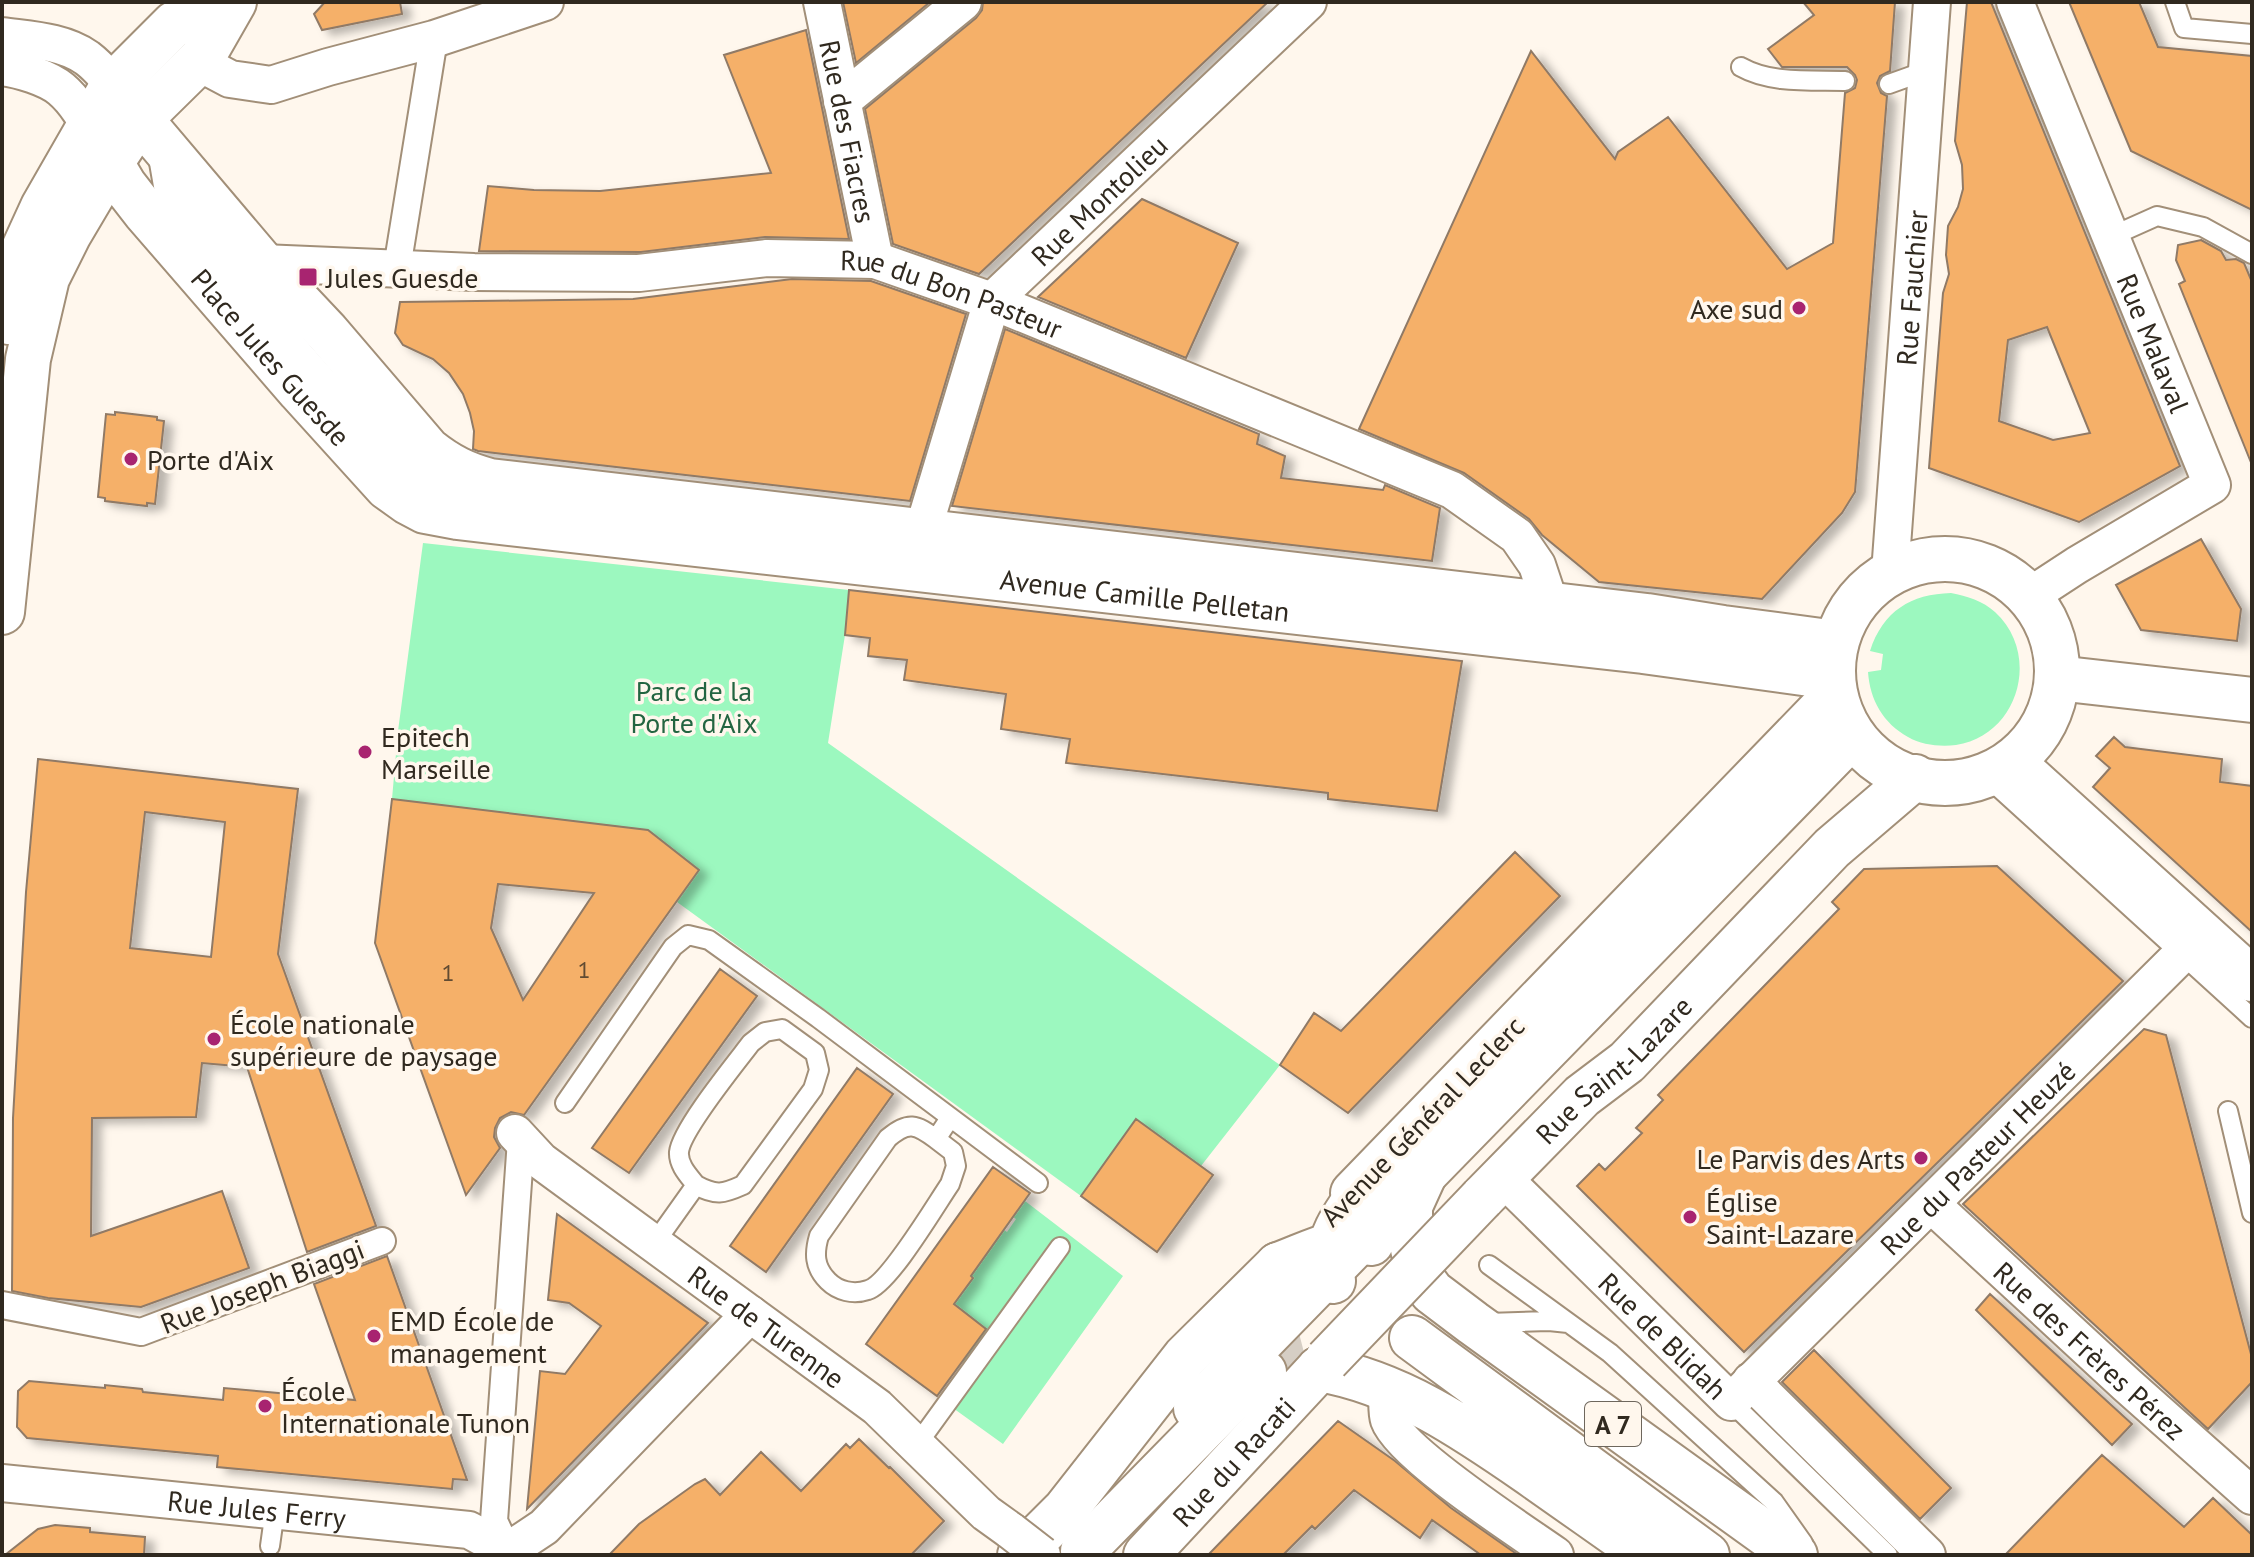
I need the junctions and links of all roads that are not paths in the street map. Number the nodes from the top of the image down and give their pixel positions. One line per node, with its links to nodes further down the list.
1 (215, 2): 19 (main road)
2 (234, 2): 13 (main road)
3 (545, 2): 12 (street)
4 (822, 2): 20 (street, Rue des Fiacres)
5 (963, 2): 20 (street)
6 (1308, 2): 29 (street, Rue Montolieu)
7 (1932, 2): 16 (street, Rue Fauchier)
8 (2015, 2): 24 (street, Rue Malaval)
9 (2175, 2): 10 (lane)
10 (2252, 34)
11 (2, 36): 19 (street)
12 (434, 39): 13 (street); 28 (street)
13 (202, 58): 22 (main road)
14 (2, 67): 21 (street)
15 (1741, 67): 17 (lane)
16 (1928, 70): 18 (lane); 34 (street, Rue Fauchier)
17 (1845, 81)
18 (1889, 84)
19 (113, 85): 21 (main road); 22 (street)
20 (842, 101): 26 (street, Rue des Fiacres)
21 (88, 125): 23 (street); 30 (main road)
22 (148, 130): 23 (main road); 27 (main road, Place Jules Guesde); 32 (lane, Place Jules Guesde)
23 (111, 163): 30 (main road); 32 (main road, Place Jules Guesde)
24 (2110, 237): 25 (lane); 37 (street, Rue Malaval)
25 (2252, 254)
26 (875, 260): 28 (street, Rue du Bon Pasteur); 29 (street, Rue du Bon Pasteur)
27 (262, 263): 28 (street, Rue du Bon Pasteur); 32 (main road, Place Jules Guesde)
28 (397, 268)
29 (992, 301): 33 (street, Rue Montolieu); 38 (street, Rue du Bon Pasteur)
30 (11, 342): 31 (main road)
31 (11, 447): 39 (main road)
32 (464, 497): 33 (main road, Avenue Camille Pelletan); 35 (lane, Avenue Camille Pelletan); 41 (main road, Avenue Camille Pelletan)
33 (923, 530): 38 (main road, Avenue Camille Pelletan)
34 (1890, 573): 37 (main road); 41 (main road)
35 (1153, 578)
36 (1215, 584): 40 (lane, Avenue Camille Pelletan)
37 (2028, 597): 42 (main road)
38 (1550, 604): 40 (main road, Avenue Camille Pelletan)
39 (2, 610)
40 (1723, 628): 41 (main road, Avenue Camille Pelletan)
41 (1834, 672): 44 (main road); 57 (main road, Avenue Général Leclerc)
42 (2057, 678): 43 (main road); 45 (main road)
43 (2252, 700)
44 (1851, 737): 46 (main road); 58 (main road, Avenue Général Leclerc)
45 (1999, 768): 46 (main road); 47 (main road)
46 (1915, 777): 61 (main road, Rue Saint-Lazare)
47 (2192, 944): 48 (main road); 50 (lane); 62 (street, Rue du Pasteur Heuzé)
48 (2252, 979)
49 (818, 1018): 51 (lane); 52 (lane); 54 (lane)
50 (2252, 1018)
51 (800, 1041): 60 (lane); 60 (lane)
52 (565, 1103)
53 (2228, 1111): 63 (lane)
54 (950, 1118): 56 (lane); 59 (lane)
55 (518, 1136): 65 (street, Rue de Turenne); 86 (street)
56 (936, 1139): 56 (lane)
57 (1379, 1168): 67 (main road); 68 (main road, Avenue Général Leclerc)
58 (1425, 1173): 67 (main road, Avenue Général Leclerc); 72 (main road, A 7)
59 (1038, 1183)
60 (696, 1185): 65 (lane)
61 (1492, 1187): 75 (main road, Rue Saint-Lazare, bridge); 78 (street, Rue de Blidah)
62 (1931, 1204): 78 (street, Rue du Pasteur Heuzé); 82 (street, Rue des Frères Pérez)
63 (2252, 1213)
64 (382, 1241): 70 (street, Rue Joseph Biaggi)
65 (654, 1244): 71 (street, Rue de Turenne)
66 (1060, 1247): 80 (lane)
67 (1344, 1256): 68 (main road); 87 (main road, Avenue Général Leclerc)
68 (1278, 1265): 84 (main road, Avenue Général Leclerc)
69 (1489, 1265): 73 (lane)
70 (2, 1305)
71 (750, 1314): 80 (street, Rue de Turenne); 86 (street)
72 (1473, 1323): 73 (lane); 93 (main road, A 7)
73 (1568, 1323): 94 (lane)
74 (1412, 1338): 92 (main road, A 7)
75 (1323, 1365): 77 (main road); 88 (main road, Rue du Racati)
76 (1264, 1372): 87 (main road)
77 (1387, 1389): 89 (street); 90 (main road)
78 (1741, 1391): 95 (lane); 96 (street, Rue de Blidah)
79 (1479, 1423): 91 (main road)
80 (916, 1446): 84 (street, Rue de Turenne)
81 (2, 1483): 83 (street, Rue Jules Ferry)
82 (2252, 1496)
83 (275, 1510): 85 (lane); 86 (street, Rue Jules Ferry)
84 (1015, 1543): 87 (street, Rue de Turenne, bridge)
85 (270, 1546)
86 (507, 1553)
87 (1068, 1554)
88 (1146, 1555)
89 (1555, 1555)
90 (1646, 1555)
91 (1672, 1555)
92 (1707, 1555)
93 (1795, 1555)
94 (1811, 1555)
95 (1888, 1555)
96 (1927, 1555)

